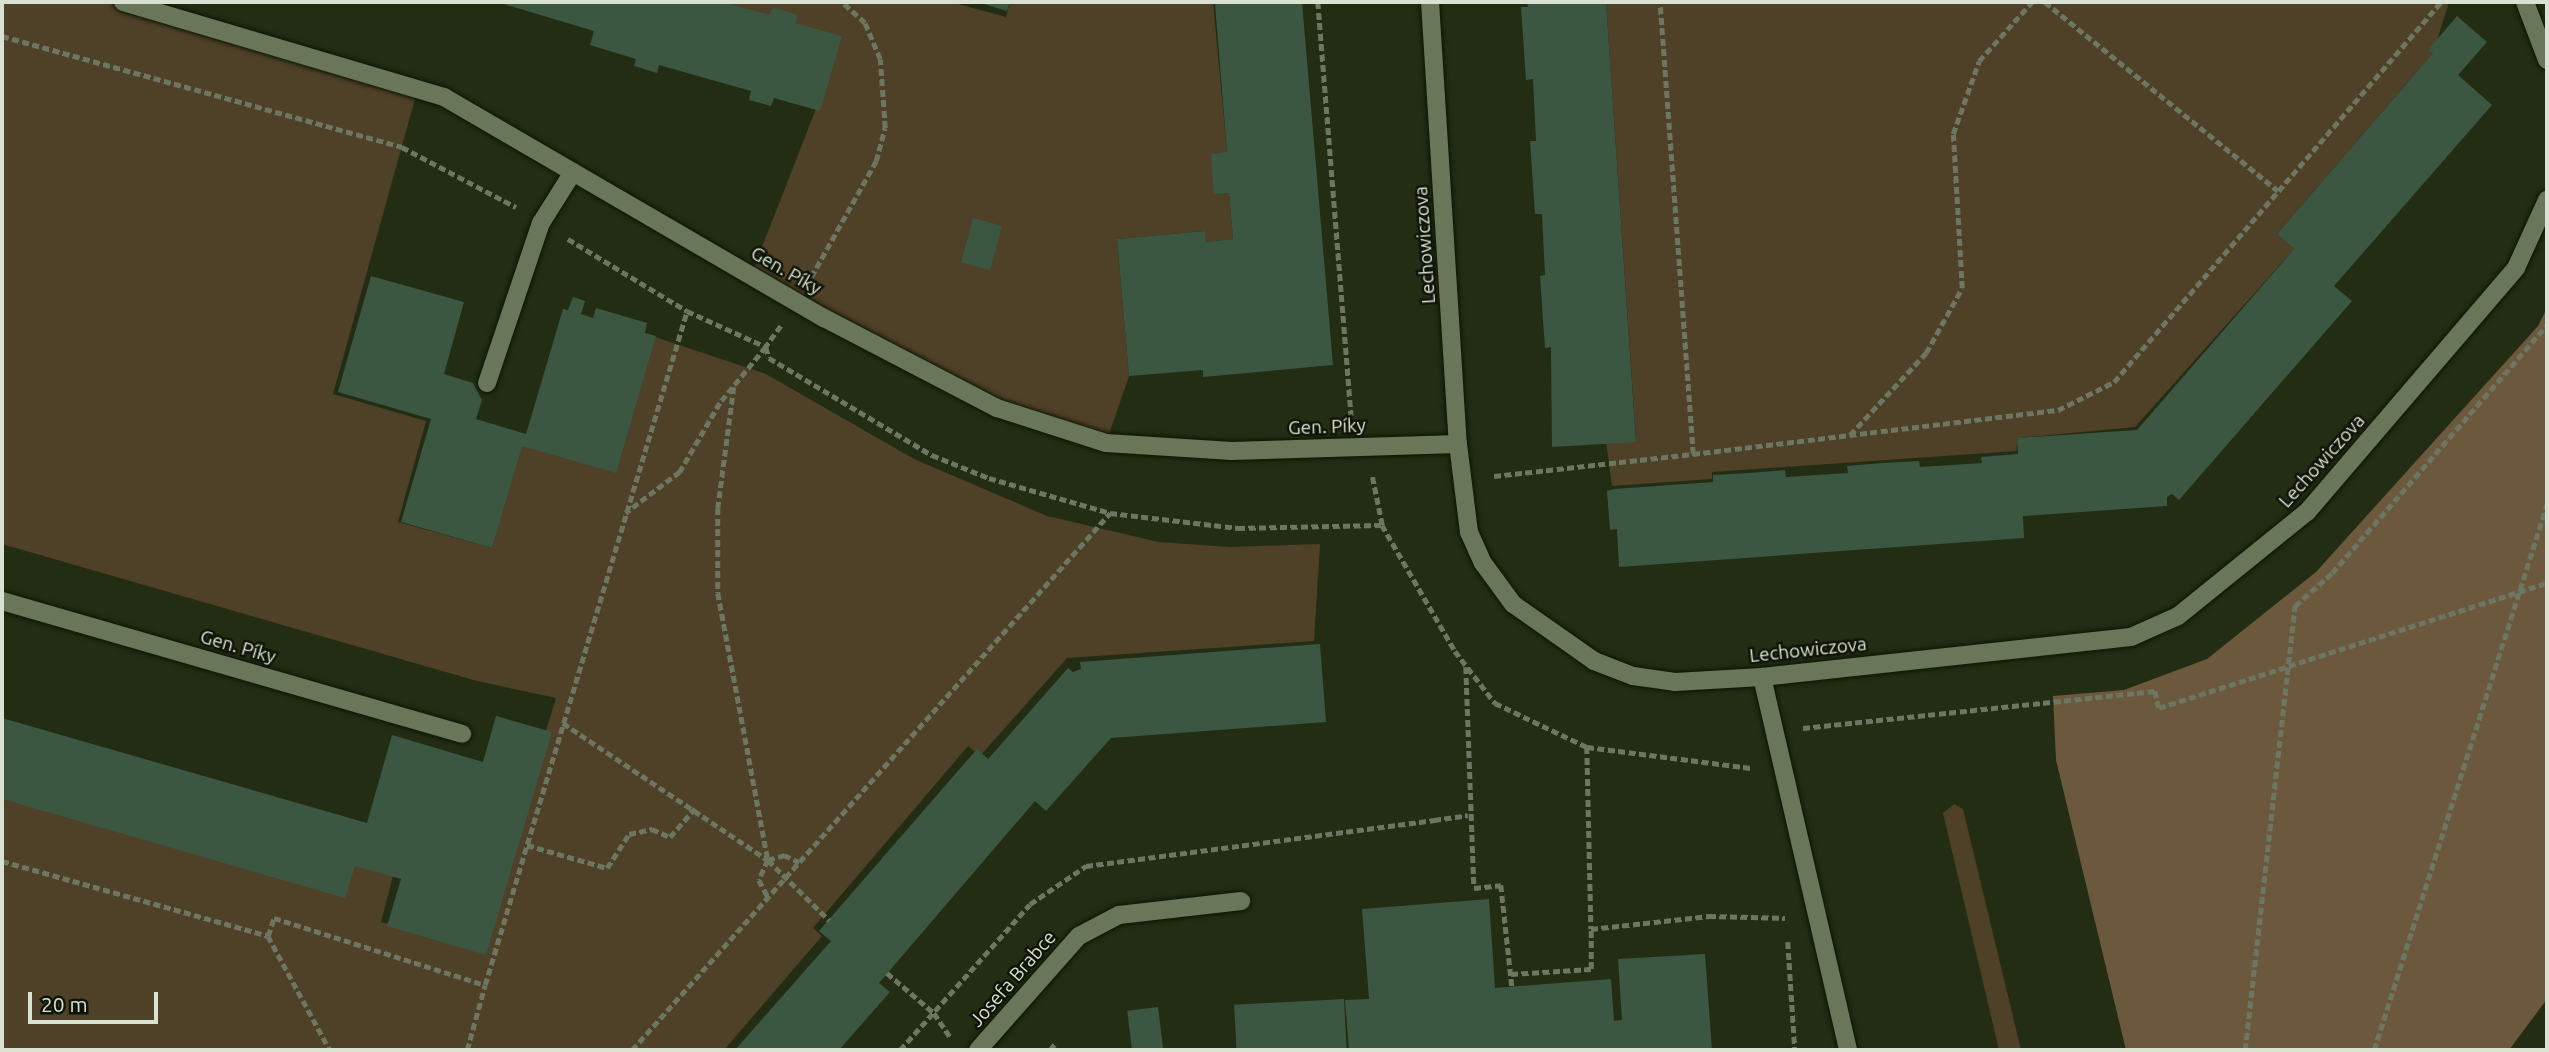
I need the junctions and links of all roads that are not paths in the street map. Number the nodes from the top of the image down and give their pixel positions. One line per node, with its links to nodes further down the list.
1 (123, 2): 5 (street, Gen. Píky)
2 (1430, 2): 8 (street, Lechowiczova)
3 (2525, 2): 4 (street)
4 (2547, 60)
5 (573, 172): 7 (street); 8 (street, Gen. Píky)
6 (2547, 200): 10 (street, Lechowiczova)
7 (487, 383)
8 (1458, 444): 10 (street, Lechowiczova)
9 (2, 601): 11 (street, Gen. Píky)
10 (1762, 677): 14 (street)
11 (462, 734)
12 (1241, 901): 13 (street, Josefa Brabce)
13 (978, 1050)
14 (1848, 1050)

